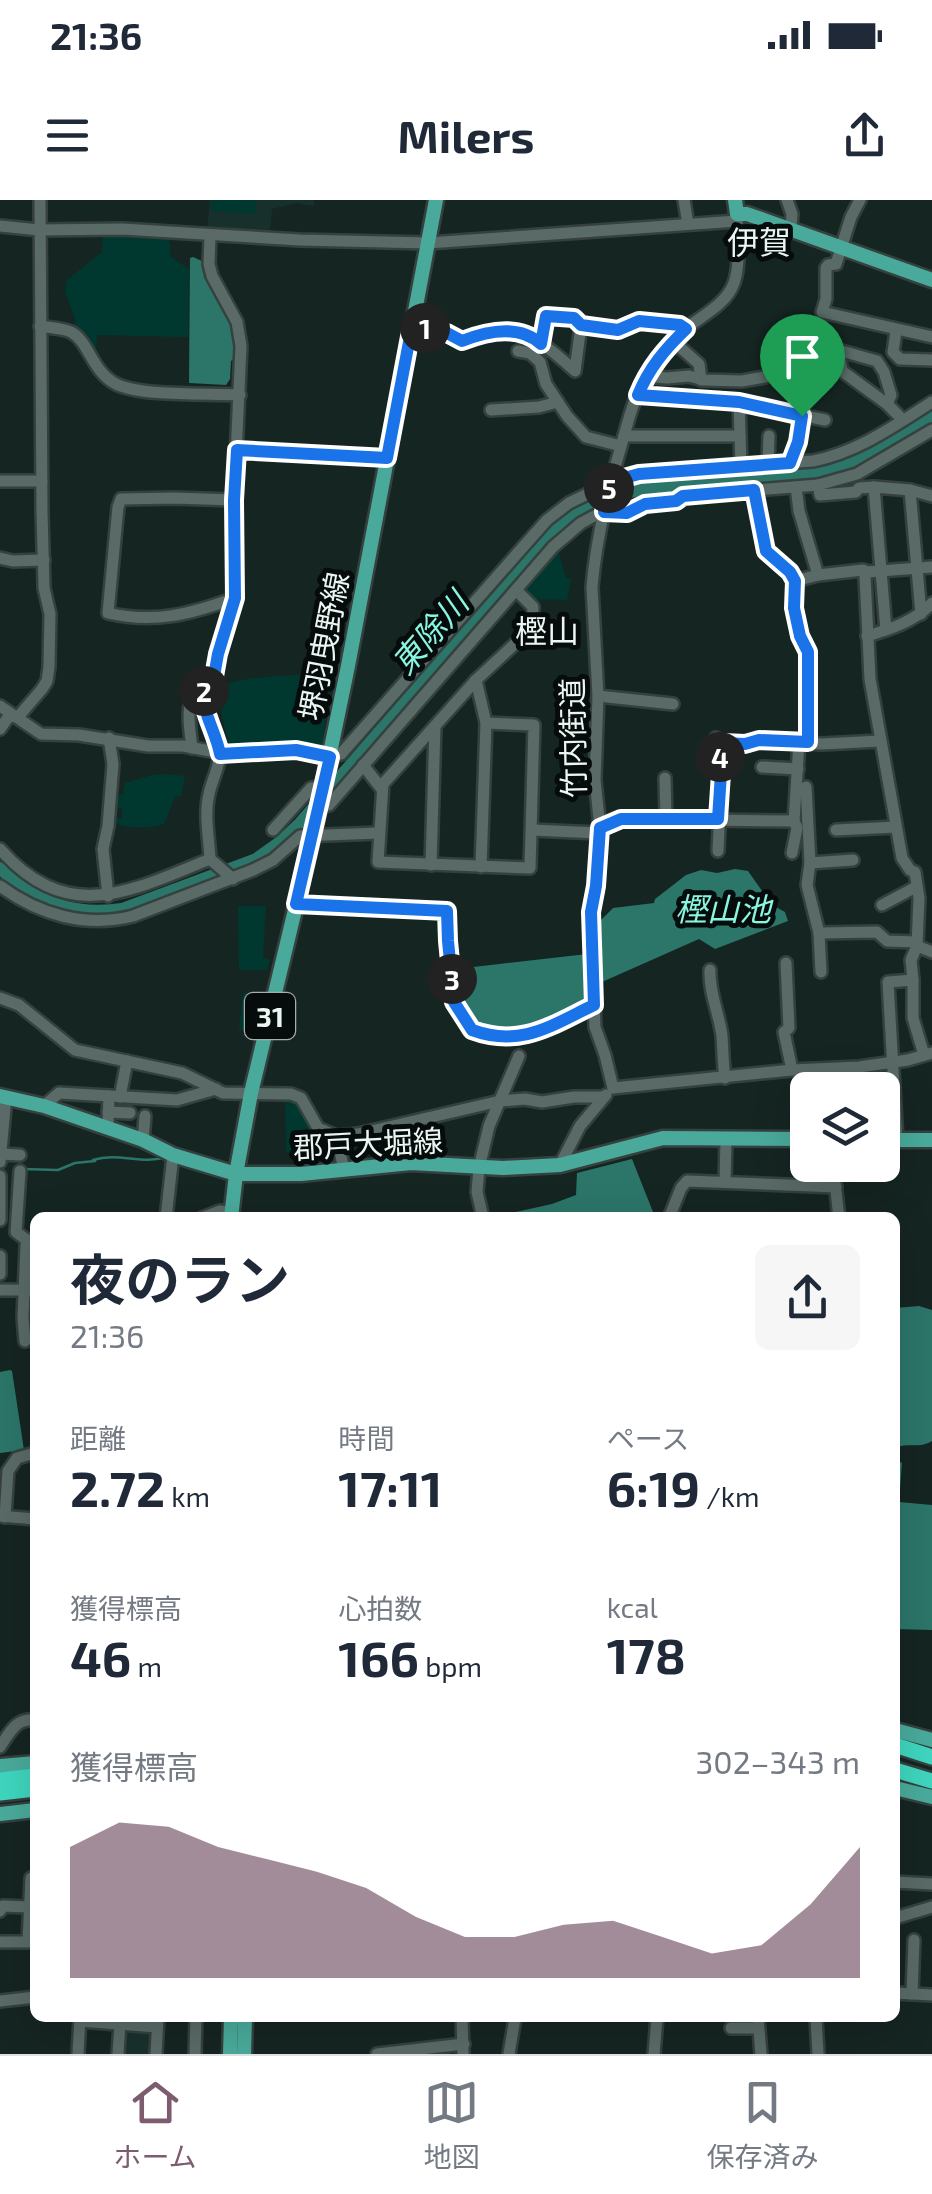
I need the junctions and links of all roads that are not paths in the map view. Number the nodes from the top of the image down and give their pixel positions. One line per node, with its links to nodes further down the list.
1 (40, 200): 10 (street)
2 (436, 200): 12 (main road, 堺羽曳野線 / 31)
3 (684, 200): 7 (street)
4 (787, 200): 9 (street)
5 (860, 200): 13 (street)
6 (736, 212): 7 (street); 9 (main road); 18 (street, 竹内街道)
7 (688, 224): 12 (street)
8 (0, 226): 10 (street)
9 (791, 229): 13 (main road)
10 (40, 230): 11 (street); 16 (street)
11 (210, 236): 12 (street); 33 (street)
12 (428, 243): 17 (main road, 堺羽曳野線 / 31)
13 (842, 248): 14 (main road); 19 (street)
14 (932, 280)
15 (581, 325): 18 (street); 25 (street); 25 (street)
16 (40, 326): 33 (street); 55 (street)
17 (412, 326): 25 (street); 50 (main road, 堺羽曳野線 / 31)
18 (686, 329): 24 (street, 竹内街道)
19 (896, 331): 22 (street); 28 (street)
20 (811, 336): 21 (street)
21 (797, 338): 23 (street); 26 (street)
22 (932, 338)
23 (780, 340)
24 (673, 342): 29 (street, 竹内街道); 32 (street)
25 (541, 344)
26 (838, 350): 38 (street); 38 (street)
27 (518, 351): 35 (street)
28 (932, 360)
29 (646, 376): 32 (street); 34 (street, 竹内街道)
30 (765, 377): 32 (street)
31 (803, 378): 40 (street)
32 (701, 380)
33 (240, 395): 48 (street)
34 (638, 395): 36 (street); 47 (street, 竹内街道)
35 (558, 402): 39 (street); 47 (street)
36 (739, 402): 40 (street); 44 (street)
37 (932, 402): 42 (street)
38 (887, 404): 42 (street)
39 (491, 410)
40 (802, 416): 41 (street); 51 (street)
41 (825, 420)
42 (903, 420): 46 (street)
43 (932, 430): 49 (street)
44 (740, 436): 47 (street); 53 (street)
45 (769, 436): 52 (street)
46 (874, 440): 49 (street); 51 (street)
47 (622, 441): 56 (street, 竹内街道)
48 (237, 450): 50 (street); 63 (street)
49 (883, 456): 57 (street)
50 (387, 458): 93 (main road, 堺羽曳野線 / 31)
51 (790, 463): 52 (street)
52 (768, 465): 53 (street)
53 (741, 466): 56 (street)
54 (0, 481): 55 (street)
55 (42, 481): 66 (street)
56 (610, 485): 64 (street, 竹内街道); 93 (street)
57 (818, 485): 58 (street); 59 (street)
58 (796, 487): 60 (street); 71 (street)
59 (874, 487): 61 (street); 69 (street)
60 (754, 490): 64 (street); 72 (street)
61 (910, 490): 62 (street); 68 (street)
62 (932, 496)
63 (234, 500): 74 (street); 74 (street)
64 (605, 509): 73 (street); 81 (street, 竹内街道)
65 (0, 558): 66 (street)
66 (44, 560): 84 (street)
67 (932, 566): 68 (street)
68 (918, 568): 69 (street); 76 (street)
69 (882, 571): 70 (street); 77 (street)
70 (867, 572): 71 (street); 78 (street)
71 (818, 575): 72 (street)
72 (795, 581): 90 (street)
73 (516, 590): 80 (street); 94 (street)
74 (235, 598): 79 (street)
75 (932, 602): 76 (street)
76 (921, 614): 77 (street)
77 (886, 630): 78 (street)
78 (867, 636): 89 (street)
79 (215, 671): 91 (street); 92 (street)
80 (476, 680): 85 (street); 86 (street)
81 (598, 696): 82 (street); 108 (street, 竹内街道)
82 (673, 704)
83 (0, 706): 84 (street)
84 (18, 717): 87 (street); 88 (street)
85 (486, 723): 107 (street); 119 (street)
86 (436, 726): 100 (street); 118 (street)
87 (0, 730)
88 (109, 738): 91 (street); 125 (street)
89 (880, 741): 90 (street); 105 (street)
90 (804, 742): 96 (street); 103 (street)
91 (192, 748): 92 (street)
92 (220, 754): 93 (street); 115 (street)
93 (328, 764): 98 (main road, 堺羽曳野線 / 31)
94 (363, 765): 100 (street); 101 (street)
95 (762, 768): 96 (street)
96 (798, 769): 104 (street)
97 (665, 778): 102 (street)
98 (319, 787): 101 (main road, 堺羽曳野線 / 31); 106 (street)
99 (806, 787): 117 (street)
100 (381, 788): 110 (street)
101 (321, 809): 111 (main road, 堺羽曳野線 / 31)
102 (666, 819): 103 (street); 108 (street)
103 (718, 819): 104 (street); 113 (street)
104 (794, 820): 114 (street)
105 (896, 827): 109 (street); 121 (street)
106 (272, 830)
107 (532, 830): 108 (street); 119 (street)
108 (599, 830): 136 (street, 竹内街道)
109 (836, 830)
110 (379, 832): 111 (street); 118 (street)
111 (312, 836): 122 (street); 126 (main road, 堺羽曳野線 / 31)
112 (0, 849): 125 (street)
113 (718, 852)
114 (792, 853)
115 (210, 859): 122 (street); 125 (street)
116 (853, 860): 117 (street)
117 (810, 863): 128 (street)
118 (430, 864): 119 (street)
119 (481, 866)
120 (932, 866): 121 (street)
121 (916, 872): 124 (street)
122 (233, 879): 123 (street)
123 (0, 886)
124 (916, 887): 127 (street); 129 (street)
125 (108, 896)
126 (296, 904): 136 (street); 145 (main road, 堺羽曳野線 / 31)
127 (882, 905)
128 (819, 933): 129 (street); 133 (street)
129 (917, 944): 130 (street); 134 (street)
130 (932, 952)
131 (786, 963): 141 (street)
132 (710, 970): 143 (street)
133 (822, 972)
134 (913, 980): 137 (street); 140 (street)
135 (0, 998): 139 (street)
136 (594, 1005): 146 (street, 竹内街道)
137 (928, 1054): 140 (street)
138 (519, 1056): 151 (street)
139 (127, 1062): 144 (street); 147 (street)
140 (892, 1062): 141 (street); 142 (street)
141 (792, 1070): 143 (street)
142 (892, 1072)
143 (724, 1078): 146 (street)
144 (216, 1089): 145 (street); 147 (street)
145 (252, 1093): 149 (street); 169 (main road, 堺羽曳野線 / 31)
146 (608, 1093): 151 (street); 165 (street)
147 (115, 1096): 152 (street); 155 (street)
148 (3, 1097): 152 (main road, 郡戸大堀線); 164 (street)
149 (300, 1098): 150 (street); 156 (street)
150 (320, 1100)
151 (500, 1101): 156 (street); 166 (street)
152 (44, 1106): 155 (main road, 郡戸大堀線)
153 (130, 1113): 155 (street)
154 (146, 1116): 158 (street)
155 (106, 1119): 158 (main road, 郡戸大堀線)
156 (338, 1136): 168 (street)
157 (726, 1139): 159 (main road, 郡戸大堀線); 165 (main road, 郡戸大堀線); 171 (street)
158 (143, 1140): 163 (main road, 郡戸大堀線)
159 (790, 1140)
160 (900, 1140): 161 (main road)
161 (932, 1140)
162 (20, 1155): 164 (street)
163 (173, 1155): 169 (main road, 郡戸大堀線); 174 (street)
164 (0, 1157)
165 (560, 1164): 166 (main road, 郡戸大堀線)
166 (480, 1168): 168 (main road, 郡戸大堀線); 176 (street)
167 (20, 1171): 180 (street)
168 (344, 1172): 169 (main road, 郡戸大堀線)
169 (236, 1174): 175 (main road, 堺羽曳野線 / 31)
170 (0, 1176): 179 (street)
171 (725, 1182): 173 (street); 177 (street)
172 (835, 1182): 173 (street)
173 (836, 1188): 178 (street)
174 (167, 1212)
175 (231, 1212)
176 (482, 1212)
177 (671, 1212)
178 (838, 1212)
179 (0, 1216)
180 (30, 1239)
181 (1, 1252): 182 (street)
182 (0, 1274)
183 (30, 1289): 184 (street); 185 (street)
184 (0, 1290)
185 (26, 1341)
186 (30, 1455): 187 (street)
187 (2, 1516): 188 (street)
188 (30, 1519)
189 (30, 1720): 192 (street)
190 (900, 1731): 191 (main road)
191 (932, 1740)
192 (0, 1747)
193 (900, 1748): 194 (highway)
194 (932, 1756)
195 (30, 1764): 197 (main road)
196 (900, 1771): 199 (highway)
197 (0, 1773): 198 (highway)
198 (30, 1775)
199 (932, 1780)
200 (900, 1789): 203 (main road)
201 (30, 1790): 202 (highway)
202 (0, 1793)
203 (932, 1796)
204 (30, 1811): 205 (main road)
205 (0, 1814)
206 (30, 1878): 209 (street)
207 (900, 1882): 208 (street)
208 (932, 1884)
209 (29, 1907): 211 (street); 213 (street)
210 (932, 1907): 212 (street)
211 (0, 1910)
212 (900, 1917)
213 (30, 1924)
214 (914, 1940): 218 (street)
215 (0, 1942): 216 (street)
216 (30, 1942)
217 (900, 1993): 218 (street)
218 (912, 1994): 219 (street)
219 (932, 1995)
220 (30, 1997): 221 (street)
221 (0, 2001)
222 (80, 2022): 236 (street)
223 (118, 2022): 224 (street); 237 (street)
224 (158, 2022): 238 (street)
225 (196, 2022): 239 (street)
226 (231, 2022): 240 (main road)
227 (244, 2022): 241 (main road)
228 (254, 2022): 242 (main road)
229 (462, 2022): 235 (street)
230 (514, 2022): 244 (street)
231 (657, 2022): 245 (street)
232 (816, 2022): 247 (street)
233 (758, 2023): 234 (street); 246 (street)
234 (731, 2028)
235 (463, 2049): 243 (street)
236 (78, 2054)
237 (118, 2054)
238 (156, 2054)
239 (194, 2054)
240 (230, 2054)
241 (244, 2054)
242 (253, 2054)
243 (377, 2054)
244 (509, 2054)
245 (654, 2054)
246 (761, 2054)
247 (818, 2054)

